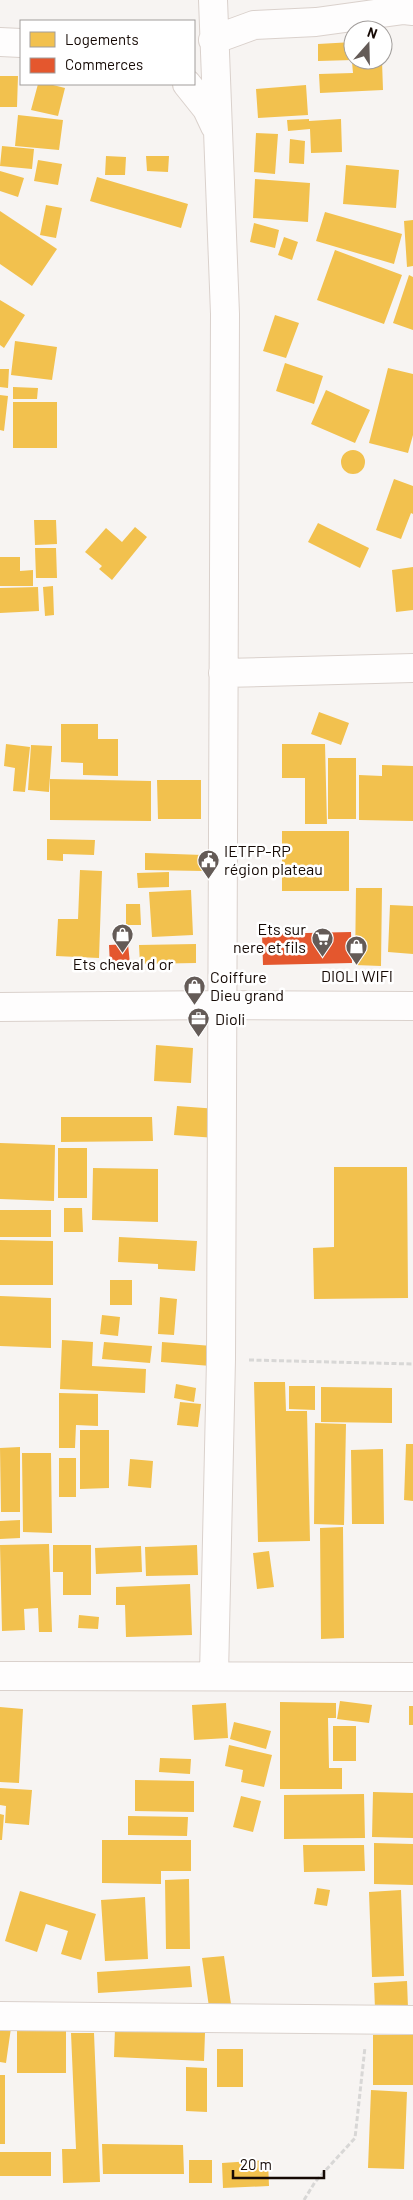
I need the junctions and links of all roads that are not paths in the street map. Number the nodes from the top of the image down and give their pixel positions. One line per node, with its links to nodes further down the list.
1 (213, 0): 3 (street)
2 (413, 11): 3 (street)
3 (213, 40): 7 (street)
4 (0, 42): 5 (street)
5 (20, 43)
6 (188, 85): 7 (street)
7 (216, 130): 9 (street)
8 (413, 668): 9 (street)
9 (223, 673): 10 (street)
10 (222, 1005): 11 (street); 12 (street); 13 (street)
11 (413, 1006)
12 (0, 1007)
13 (214, 1675): 14 (street); 15 (street)
14 (0, 1676)
15 (413, 1677)
16 (0, 2016): 17 (street)
17 (413, 2020)

